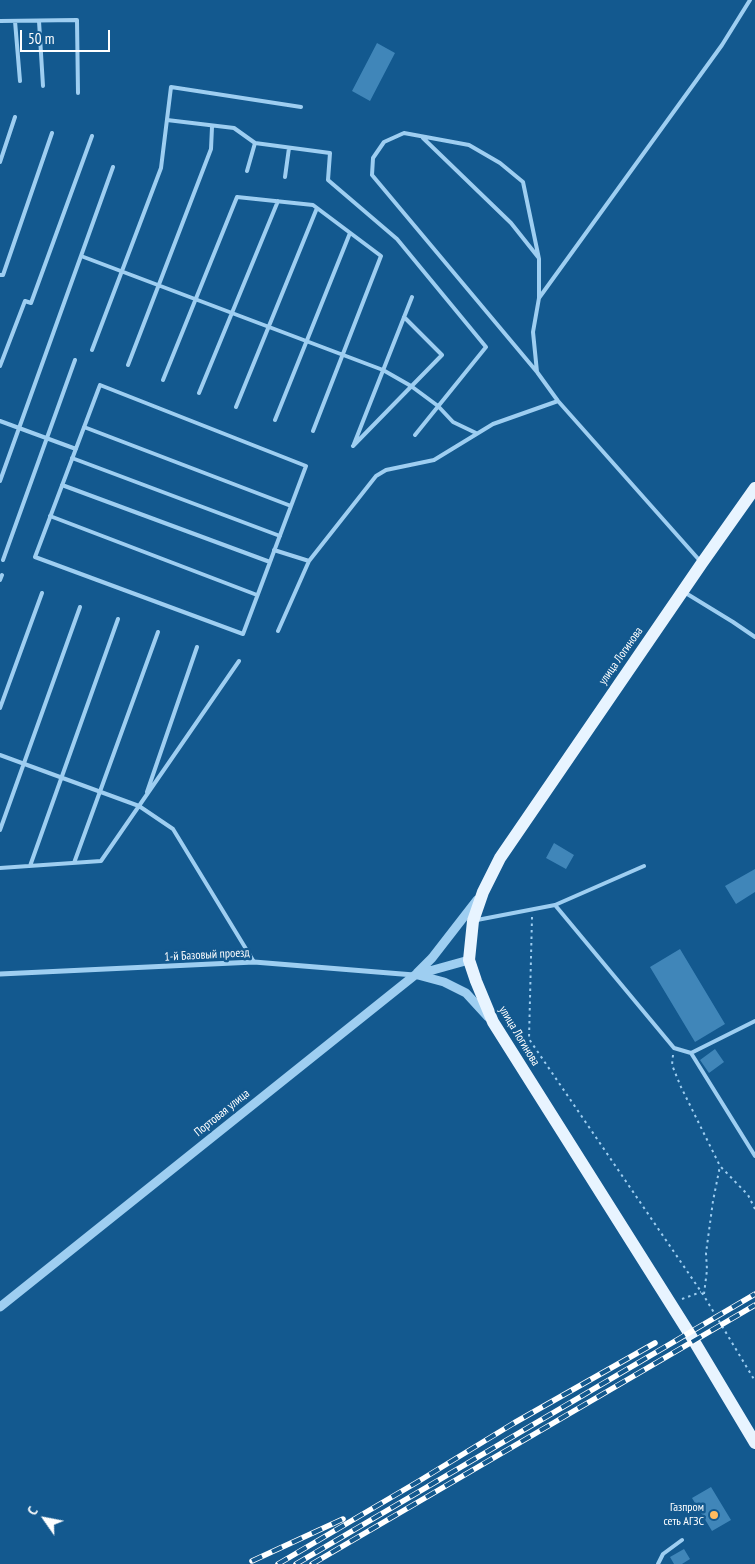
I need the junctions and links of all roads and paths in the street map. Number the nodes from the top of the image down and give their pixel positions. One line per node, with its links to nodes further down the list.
1 (750, 0): 32 (lane)
2 (0, 21): 3 (lane)
3 (14, 21): 4 (lane); 5 (lane)
4 (39, 21): 6 (lane); 7 (lane)
5 (20, 81)
6 (43, 86)
7 (78, 93)
8 (301, 107): 10 (lane)
9 (15, 117): 17 (lane)
10 (167, 120): 11 (lane); 28 (lane)
11 (212, 127): 16 (lane); 30 (lane)
12 (52, 132): 29 (lane)
13 (92, 136): 42 (lane)
14 (422, 136): 27 (lane); 27 (lane); 44 (lane)
15 (0, 143): 17 (lane)
16 (254, 143): 18 (lane); 21 (lane)
17 (6, 144): 19 (lane)
18 (289, 148): 22 (lane); 49 (lane)
19 (0, 162)
20 (113, 167): 26 (lane)
21 (246, 171)
22 (286, 177)
23 (278, 201): 24 (lane); 33 (lane); 34 (lane)
24 (317, 208): 25 (lane); 36 (lane)
25 (350, 233): 37 (lane); 39 (lane)
26 (81, 256): 28 (lane); 54 (lane)
27 (539, 259): 32 (lane)
28 (122, 272): 30 (lane); 38 (lane)
29 (0, 276)
30 (158, 285): 33 (lane); 41 (lane)
31 (412, 297): 35 (lane)
32 (539, 298): 44 (lane)
33 (196, 300): 34 (lane); 45 (lane)
34 (232, 313): 36 (lane); 47 (lane)
35 (404, 317): 43 (lane); 46 (lane)
36 (269, 327): 37 (lane); 50 (lane)
37 (306, 342): 39 (lane); 51 (lane)
38 (92, 350)
39 (342, 355): 43 (lane); 55 (lane)
40 (75, 360): 58 (lane)
41 (128, 365)
42 (0, 366)
43 (383, 370): 46 (lane); 46 (lane)
44 (538, 372): 48 (lane)
45 (163, 380)
46 (411, 386): 49 (lane)
47 (199, 393)
48 (558, 401): 56 (lane); 71 (lane)
49 (438, 406): 56 (lane); 57 (lane)
50 (236, 408)
51 (275, 420)
52 (0, 421): 54 (lane)
53 (84, 427): 59 (lane); 64 (lane); 64 (lane)
54 (19, 428): 58 (lane); 61 (lane)
55 (313, 431)
56 (476, 433): 69 (lane)
57 (415, 435)
58 (47, 438): 59 (lane); 68 (lane)
59 (76, 449): 60 (lane)
60 (72, 458): 62 (lane); 66 (lane)
61 (0, 481)
62 (62, 485): 65 (lane); 70 (lane)
63 (755, 488): 71 (main road, улица Логинова)
64 (291, 506): 66 (lane)
65 (50, 516): 74 (lane); 74 (lane)
66 (280, 536): 67 (lane)
67 (274, 550): 69 (lane); 70 (lane)
68 (3, 560)
69 (309, 561): 77 (lane)
70 (270, 562): 74 (lane)
71 (702, 563): 72 (main road, улица Логинова)
72 (682, 591): 79 (lane); 94 (main road, улица Логинова)
73 (42, 593): 82 (lane)
74 (258, 594)
75 (80, 607): 84 (lane)
76 (118, 619): 85 (lane)
77 (278, 631)
78 (158, 632): 86 (lane)
79 (755, 637)
80 (197, 647): 87 (lane)
81 (239, 661): 87 (lane)
82 (0, 708)
83 (0, 755): 84 (lane)
84 (24, 764): 85 (lane); 89 (lane)
85 (62, 778): 86 (lane); 91 (lane)
86 (100, 792): 88 (lane); 90 (lane)
87 (145, 798): 88 (lane)
88 (139, 806): 90 (lane); 99 (lane)
89 (0, 830)
90 (74, 862): 91 (lane)
91 (30, 866): 93 (lane)
92 (644, 866): 95 (lane)
93 (0, 868)
94 (483, 892): 97 (main road, улица Логинова); 101 (street)
95 (555, 905): 96 (lane); 104 (lane)
96 (532, 910): 97 (lane); 109 (path)
97 (472, 921): 98 (main road, улица Логинова)
98 (469, 960): 101 (street, Портовая улица); 103 (main road, улица Логинова)
99 (254, 962): 100 (street, 1-й Базовый проезд); 101 (street, 1-й Базовый проезд)
100 (0, 974)
101 (415, 975): 103 (street); 112 (street, Портовая улица)
102 (755, 1021): 105 (lane)
103 (493, 1022): 114 (main road, улица Логинова)
104 (674, 1048): 105 (lane); 107 (path)
105 (691, 1053): 106 (lane)
106 (755, 1156)
107 (720, 1166): 108 (path); 110 (path)
108 (755, 1208)
109 (701, 1292): 110 (path); 111 (path)
110 (704, 1296): 113 (path)
111 (681, 1300)
112 (0, 1307)
113 (755, 1381)
114 (755, 1443)
115 (682, 1540): 116 (lane)
116 (658, 1564)

